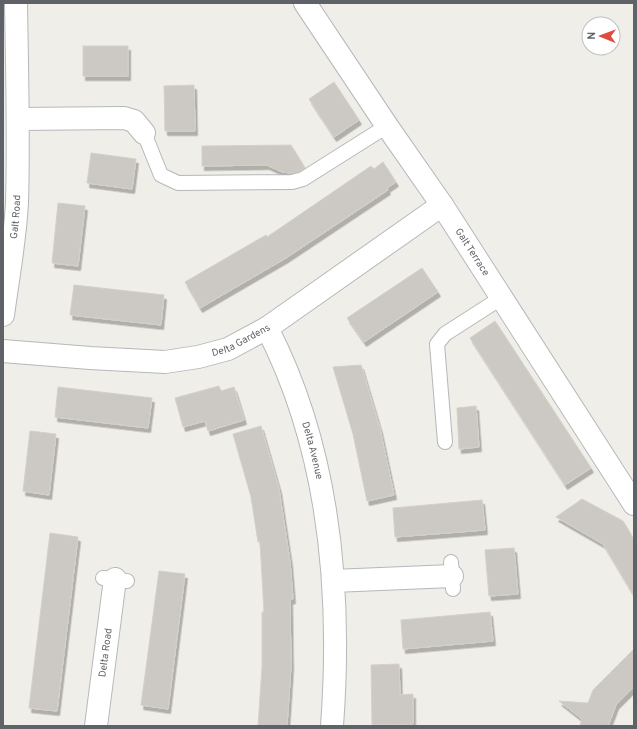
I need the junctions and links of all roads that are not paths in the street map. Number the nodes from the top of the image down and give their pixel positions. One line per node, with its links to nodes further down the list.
1 (16, 3): 3 (street, Galt Road)
2 (305, 3): 4 (street, Galt Terrace)
3 (18, 119): 5 (street); 7 (street, Galt Road)
4 (387, 126): 5 (lane); 6 (street, Galt Terrace)
5 (144, 134)
6 (442, 205): 8 (street, Galt Terrace); 10 (street, Delta Gardens)
7 (8, 240): 9 (street, Galt Road)
8 (501, 298): 12 (lane); 13 (street, Galt Terrace)
9 (3, 315)
10 (267, 328): 11 (street, Delta Gardens); 16 (street, Delta Avenue)
11 (3, 351)
12 (445, 442)
13 (634, 504)
14 (452, 576): 16 (street)
15 (115, 580): 17 (street, Delta Road)
16 (333, 581): 18 (street, Delta Avenue)
17 (96, 726)
18 (332, 726)

